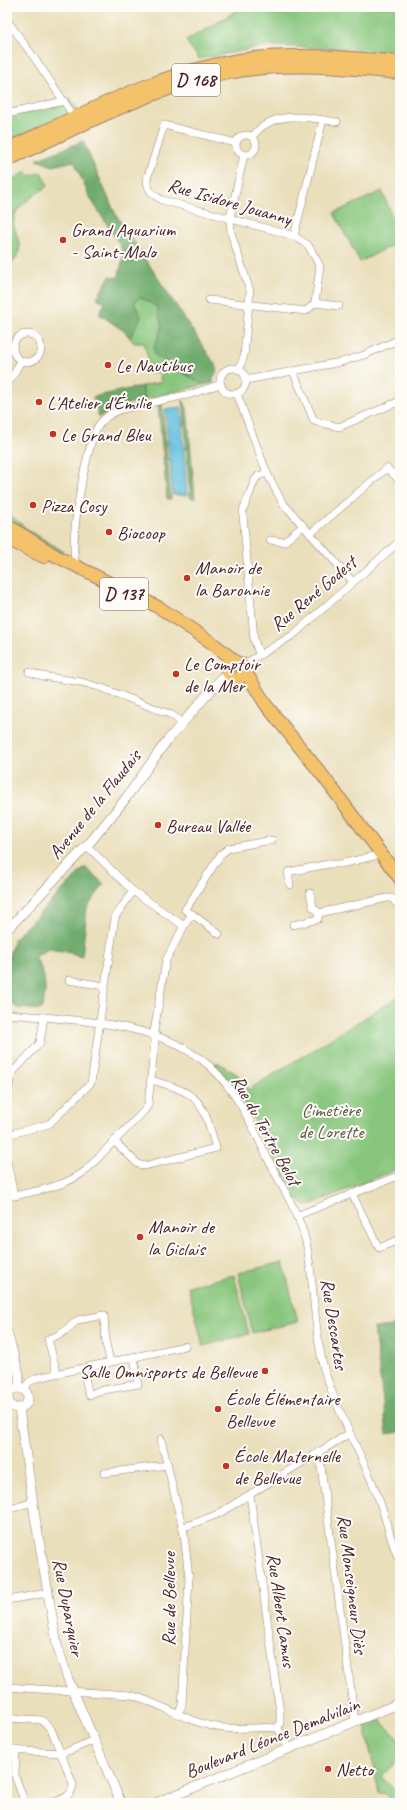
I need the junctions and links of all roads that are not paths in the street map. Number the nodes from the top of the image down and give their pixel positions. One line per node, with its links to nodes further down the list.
1 (7, 20): 4 (street)
2 (400, 62): 6 (main road, D 168)
3 (400, 73): 13 (main road, D 168)
4 (64, 101): 5 (street); 6 (street)
5 (7, 114)
6 (75, 118): 11 (main road, D 168)
7 (323, 120): 8 (street); 9 (street); 15 (street)
8 (337, 122)
9 (252, 137): 10 (street); 12 (street)
10 (236, 143): 12 (street); 14 (street, Rue Isidore Jouanny)
11 (7, 149)
12 (244, 155): 14 (street)
13 (7, 160)
14 (230, 218): 15 (street, Rue Isidore Jouanny); 18 (street)
15 (294, 236): 17 (street, Rue Isidore Jouanny)
16 (209, 300): 18 (street)
17 (315, 303): 18 (street); 19 (street)
18 (250, 304): 22 (street)
19 (339, 306)
20 (400, 339): 23 (street)
21 (21, 361): 26 (street)
22 (239, 370): 24 (street); 25 (street)
23 (293, 371): 24 (street); 28 (street)
24 (246, 380): 27 (street)
25 (221, 384): 27 (street); 37 (street)
26 (7, 386)
27 (237, 394): 29 (street)
28 (400, 401)
29 (267, 473): 32 (street); 41 (street)
30 (400, 481): 33 (street)
31 (7, 525): 38 (main road, D 137)
32 (303, 526): 33 (street); 35 (street)
33 (310, 534): 40 (street)
34 (7, 539): 42 (main road, D 137)
35 (270, 540)
36 (400, 541): 40 (street, Rue René Godest)
37 (73, 546): 38 (street); 39 (street)
38 (56, 556): 39 (main road, D 137)
39 (76, 566): 42 (main road, D 137)
40 (353, 582): 41 (street, Rue René Godest)
41 (259, 654): 42 (street, Rue René Godest)
42 (236, 671): 44 (street, Avenue de la Flaudais); 47 (main road, D 137)
43 (29, 672): 44 (street)
44 (182, 723): 46 (street, Avenue de la Flaudais)
45 (272, 840): 54 (street)
46 (87, 846): 50 (street); 57 (street, Avenue de la Flaudais)
47 (380, 852): 48 (main road, D 137); 49 (street)
48 (400, 879)
49 (290, 885)
50 (132, 891): 56 (street); 60 (street)
51 (310, 893): 53 (street)
52 (400, 908): 53 (street)
53 (319, 913): 55 (street)
54 (192, 914): 56 (street); 58 (street)
55 (293, 925)
56 (184, 926): 64 (street)
57 (7, 930)
58 (219, 934)
59 (69, 980): 60 (street)
60 (104, 986): 63 (street)
61 (7, 1014): 62 (street, Rue du Tertre Belot)
62 (44, 1017): 63 (street, Rue du Tertre Belot); 66 (street)
63 (98, 1022): 64 (street, Rue du Tertre Belot); 67 (street)
64 (155, 1036): 65 (street); 72 (street, Rue du Tertre Belot)
65 (151, 1080): 68 (street); 68 (street)
66 (7, 1099)
67 (7, 1135)
68 (114, 1141): 69 (street)
69 (7, 1161)
70 (400, 1175): 71 (street)
71 (352, 1194): 72 (street); 73 (street)
72 (296, 1216): 83 (street, Rue Descartes)
73 (400, 1239)
74 (7, 1332): 80 (street)
75 (185, 1346): 76 (street)
76 (134, 1356): 77 (street); 78 (street)
77 (110, 1361): 78 (street); 79 (street)
78 (83, 1368): 79 (street)
79 (57, 1373): 80 (street)
80 (21, 1388): 81 (street); 82 (street)
81 (8, 1401): 82 (street)
82 (19, 1408): 89 (street, Rue Duparquier)
83 (350, 1433): 85 (street); 92 (street, Rue Descartes)
84 (161, 1439): 86 (street, Rue de Bellevue)
85 (319, 1450): 88 (street); 100 (street, Rue Monseigneur Diès)
86 (168, 1465): 87 (street); 91 (street, Rue de Bellevue)
87 (104, 1473)
88 (250, 1495): 91 (street); 101 (street, Rue Albert Camus)
89 (33, 1502): 90 (street); 93 (street, Rue Duparquier)
90 (7, 1510)
91 (182, 1528): 98 (street, Rue de Bellevue)
92 (400, 1562)
93 (48, 1593): 94 (street); 96 (street, Rue Duparquier)
94 (7, 1600)
95 (7, 1687): 96 (street)
96 (73, 1691): 98 (street); 102 (street, Rue Duparquier)
97 (400, 1703): 100 (street, Boulevard Léonce Demalvilain)
98 (178, 1713): 101 (street)
99 (7, 1718): 106 (street)
100 (355, 1721): 103 (street, Boulevard Léonce Demalvilain)
101 (278, 1728): 103 (street)
102 (94, 1740): 106 (street); 109 (street, Rue Duparquier)
103 (289, 1748): 110 (street, Boulevard Léonce Demalvilain)
104 (7, 1750): 105 (street)
105 (16, 1751): 106 (street); 107 (street)
106 (61, 1753): 108 (street)
107 (25, 1803)
108 (52, 1803)
109 (121, 1803)
110 (156, 1803)

